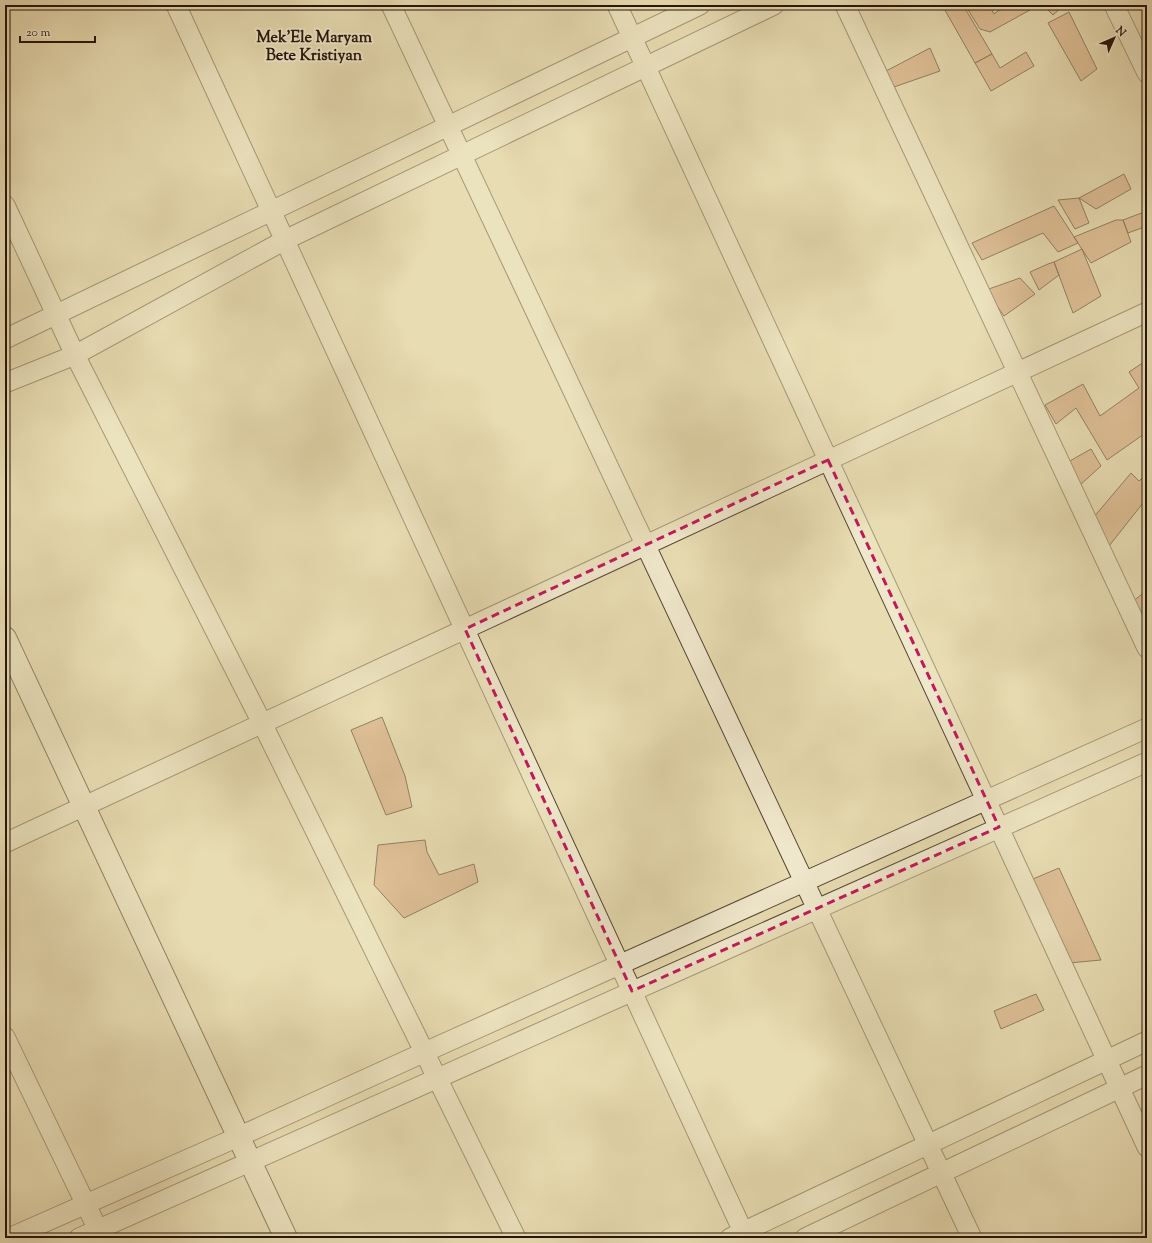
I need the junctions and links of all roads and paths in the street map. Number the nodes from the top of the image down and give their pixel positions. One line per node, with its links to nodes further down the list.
1 (176, 5): 14 (street)
2 (391, 5): 11 (street)
3 (617, 5): 8 (street)
4 (700, 5): 8 (street)
5 (774, 5): 9 (street)
6 (845, 5): 20 (street)
7 (1114, 5): 10 (street)
8 (632, 38): 9 (street); 11 (street)
9 (646, 67): 12 (street); 22 (street)
10 (1147, 73)
11 (448, 126): 12 (street); 14 (street)
12 (461, 155): 15 (street); 23 (street)
13 (5, 205): 17 (street)
14 (272, 211): 15 (street); 17 (street)
15 (285, 240): 19 (street); 24 (street)
16 (1147, 312): 20 (street)
17 (56, 314): 18 (street); 19 (street)
18 (5, 339)
19 (74, 355): 21 (street); 27 (street)
20 (1017, 372): 22 (street); 26 (street)
21 (5, 383)
22 (828, 460): 23 (street); 30 (street)
23 (646, 545): 24 (street); 34 (street)
24 (465, 629): 27 (street); 36 (street)
25 (5, 638): 31 (street)
26 (1147, 648)
27 (262, 723): 31 (street); 40 (street)
28 (1147, 728): 30 (street)
29 (1147, 762): 32 (street)
30 (986, 800): 32 (street); 34 (street)
31 (84, 806): 33 (street); 45 (street)
32 (999, 828): 35 (street); 41 (street)
33 (5, 843)
34 (804, 882): 35 (street); 36 (street)
35 (817, 909): 37 (street); 46 (street)
36 (620, 965): 37 (street); 40 (street)
37 (632, 991): 43 (street); 52 (street)
38 (5, 1037): 50 (street)
39 (1147, 1041): 41 (street)
40 (425, 1052): 43 (street); 45 (street)
41 (1106, 1060): 44 (street); 46 (street)
42 (1147, 1075): 44 (street)
43 (438, 1078): 48 (street); 56 (street)
44 (1120, 1088): 47 (street); 49 (street)
45 (238, 1137): 48 (street); 50 (street)
46 (928, 1144): 49 (street); 52 (street)
47 (1147, 1146)
48 (250, 1162): 51 (street); 55 (street)
49 (942, 1173): 57 (street); 58 (street)
50 (85, 1204): 51 (street); 53 (street)
51 (100, 1234): 54 (street)
52 (740, 1236)
53 (9, 1238)
54 (79, 1238)
55 (286, 1238)
56 (516, 1238)
57 (805, 1238)
58 (972, 1238)

